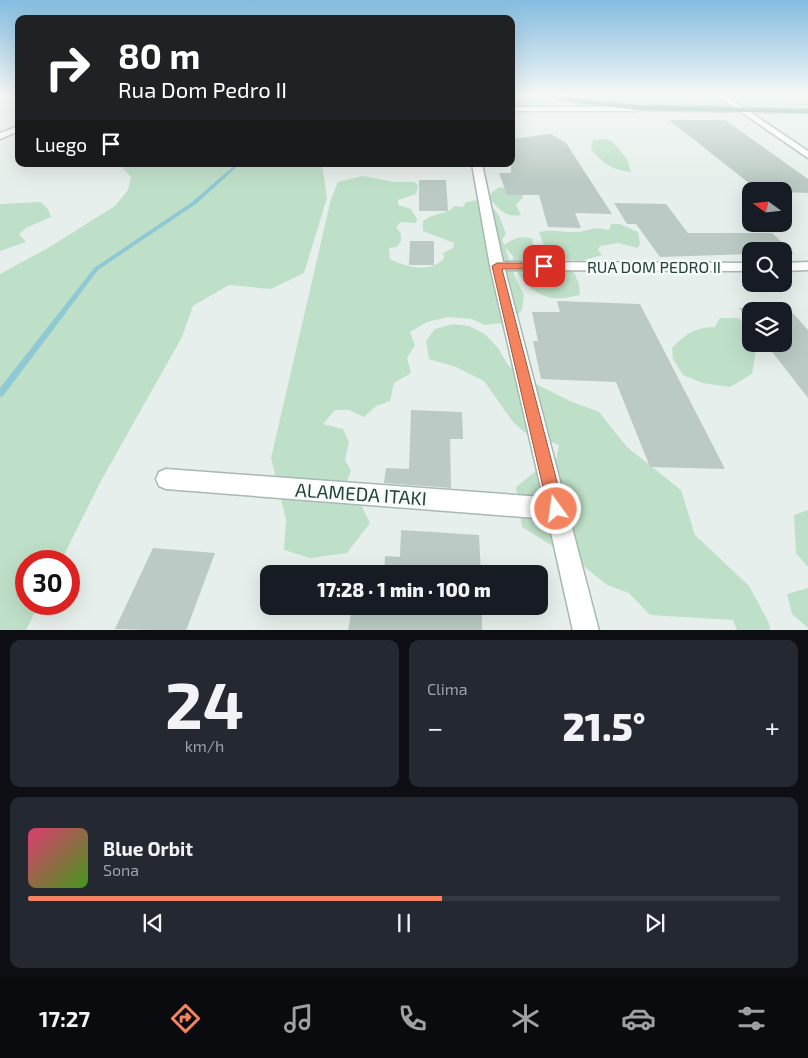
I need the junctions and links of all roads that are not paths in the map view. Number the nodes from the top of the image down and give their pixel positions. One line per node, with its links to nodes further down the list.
1 (762, 123): 4 (street)
2 (15, 130): 3 (street)
3 (0, 136)
4 (808, 155)
5 (478, 167): 6 (street)
6 (497, 266): 7 (street, RUA DOM PEDRO II); 11 (street)
7 (742, 266)
8 (792, 266): 9 (street)
9 (808, 266)
10 (166, 479): 11 (street, ALAMEDA ITAKI)
11 (556, 509): 12 (street)
12 (586, 630)

